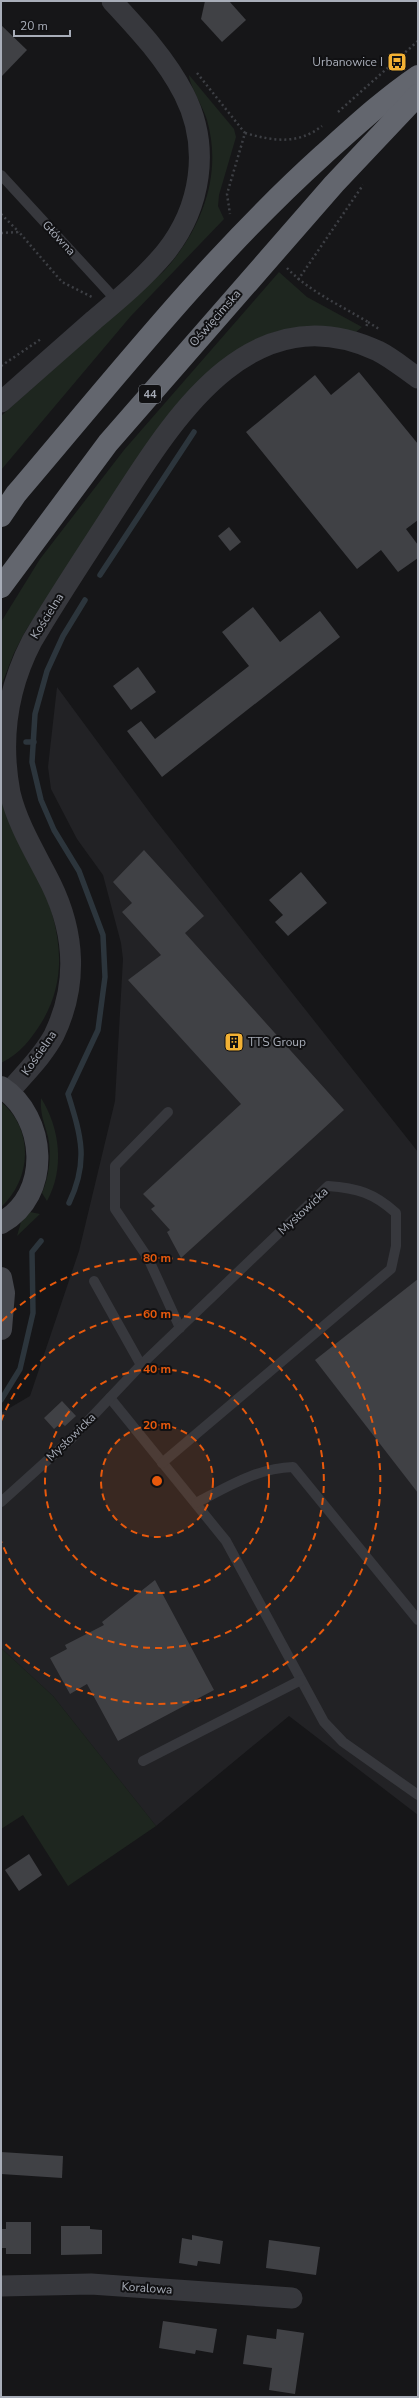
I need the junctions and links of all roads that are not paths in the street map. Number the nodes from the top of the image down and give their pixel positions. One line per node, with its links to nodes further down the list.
1 (112, 1): 5 (street)
2 (418, 76): 8 (highway)
3 (418, 95): 10 (highway, Oświęcimska / 44)
4 (1, 175): 5 (lane, Główna)
5 (112, 295): 7 (street)
6 (418, 378): 13 (street, Kościelna)
7 (1, 402)
8 (9, 500): 9 (highway)
9 (1, 516)
10 (26, 553): 11 (highway, 44); 12 (highway)
11 (1, 587)
12 (1, 599)
13 (5, 1090): 15 (street)
14 (168, 1112): 18 (lane)
15 (1, 1223)
16 (1, 1278): 19 (street)
17 (94, 1281): 20 (lane)
18 (180, 1328): 20 (lane, Mysłowicka); 22 (lane, Mysłowicka)
19 (1, 1329)
20 (141, 1365): 21 (lane, Mysłowicka)
21 (110, 1398): 22 (lane); 23 (lane, Mysłowicka)
22 (162, 1463): 24 (lane)
23 (1, 1502)
24 (196, 1503): 25 (lane); 26 (lane)
25 (418, 1620)
26 (301, 1680): 27 (lane); 28 (lane)
27 (143, 1761)
28 (418, 1795)
29 (1, 2286): 30 (street, Koralowa)
30 (292, 2298)

